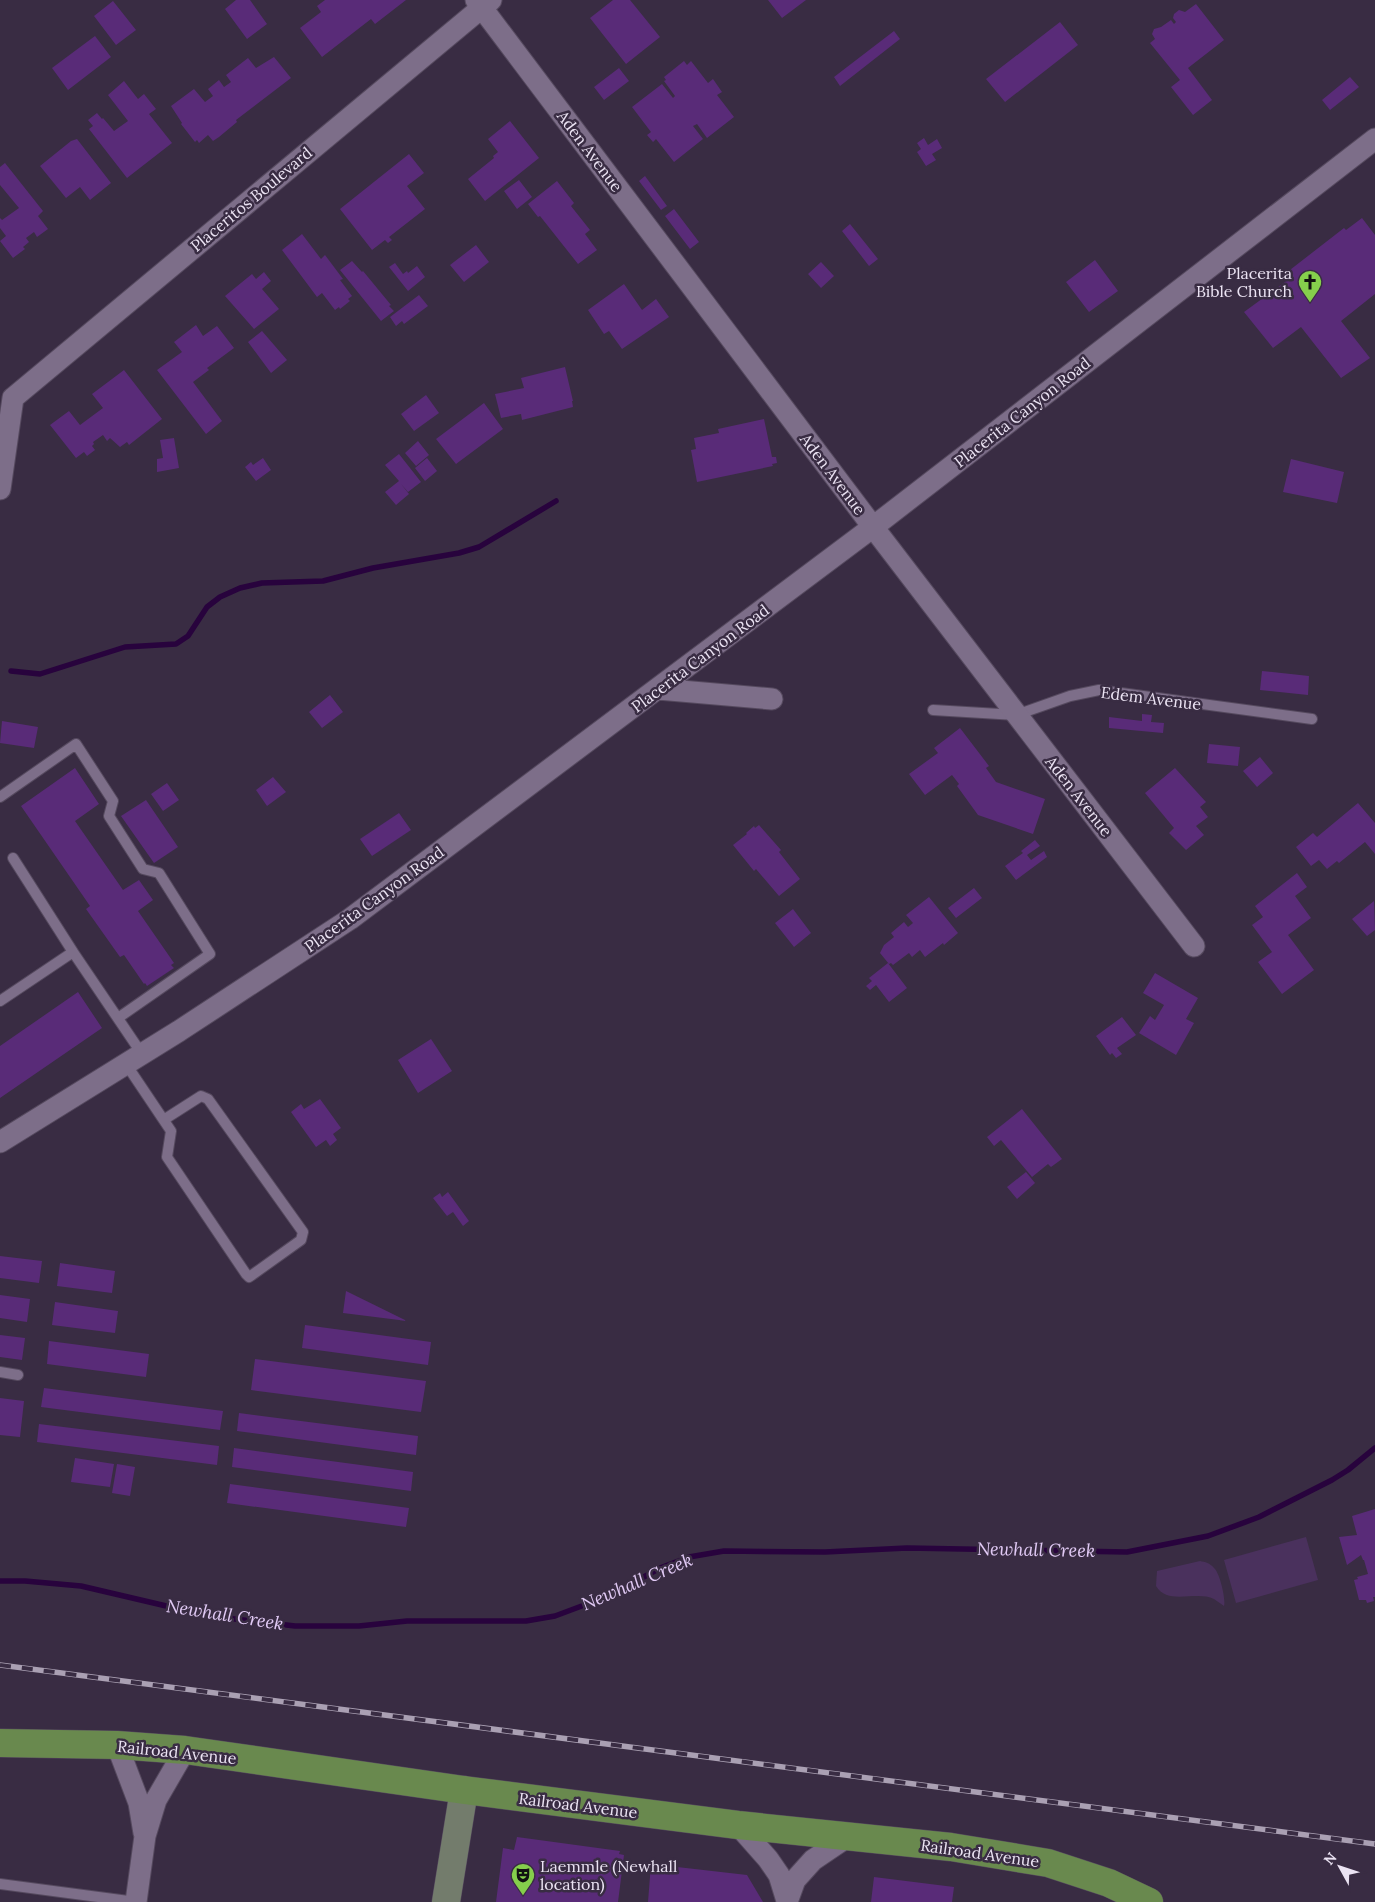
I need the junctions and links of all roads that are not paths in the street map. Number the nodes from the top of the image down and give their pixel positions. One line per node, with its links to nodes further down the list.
1 (483, 2): 3 (street, Placeritos Boulevard); 5 (street, Aden Avenue)
2 (1374, 142): 5 (street, Placerita Canyon Road)
3 (4, 394): 4 (street)
4 (0, 489)
5 (873, 527): 6 (street, Placerita Canyon Road); 9 (street, Aden Avenue)
6 (658, 689): 7 (street); 17 (street, Placerita Canyon Road)
7 (772, 699)
8 (933, 710): 9 (lane, Edem Avenue)
9 (1016, 715): 10 (lane, Edem Avenue); 13 (street, Aden Avenue)
10 (1312, 719)
11 (0, 798): 16 (lane)
12 (13, 858): 14 (lane)
13 (1194, 946)
14 (73, 952): 15 (lane); 16 (lane)
15 (0, 1001)
16 (118, 1018): 17 (lane)
17 (134, 1059): 18 (lane); 19 (street, Placerita Canyon Road)
18 (165, 1119): 18 (lane)
19 (0, 1142)
20 (0, 1372): 21 (lane)
21 (18, 1375)
22 (0, 1743): 23 (main road, Railroad Avenue)
23 (116, 1745): 24 (main road, Railroad Avenue); 27 (street)
24 (185, 1750): 25 (main road, Railroad Avenue); 27 (street)
25 (464, 1790): 26 (main road, Railroad Avenue); 32 (main road)
26 (738, 1825): 28 (main road, Railroad Avenue); 33 (street)
27 (145, 1836): 31 (street)
28 (847, 1837): 30 (main road, Railroad Avenue); 33 (street)
29 (0, 1884): 31 (lane)
30 (1136, 1899)
31 (136, 1902)
32 (446, 1902)
33 (787, 1902)

